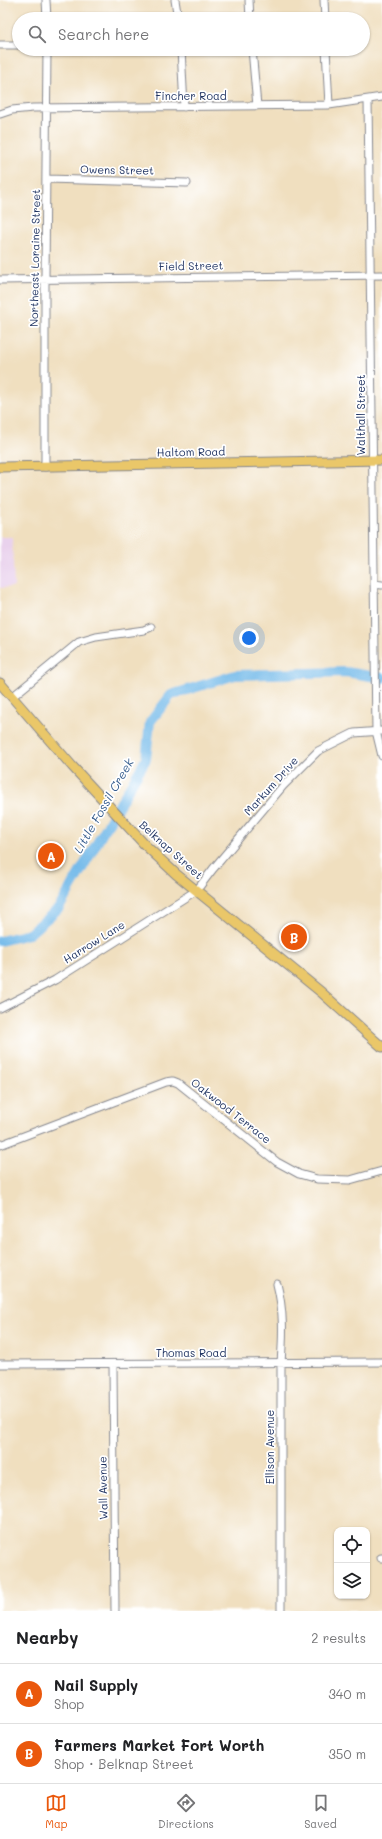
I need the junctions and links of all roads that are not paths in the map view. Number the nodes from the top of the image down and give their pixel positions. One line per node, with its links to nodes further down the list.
1 (46, 0): 5 (street)
2 (175, 0): 6 (street)
3 (249, 0): 7 (street)
4 (324, 0): 8 (street)
5 (46, 12)
6 (177, 12)
7 (250, 12)
8 (325, 12)
9 (0, 45): 10 (street)
10 (12, 45)
11 (47, 56): 20 (street, Northeast Loraine Street)
12 (182, 56): 19 (street)
13 (253, 56): 18 (street)
14 (326, 56): 17 (street)
15 (382, 98): 16 (street, Fincher Road)
16 (368, 100): 17 (street, Fincher Road); 25 (street, Walthall Street)
17 (329, 105): 18 (street, Fincher Road)
18 (257, 106): 19 (street, Fincher Road)
19 (184, 107): 20 (street, Fincher Road)
20 (47, 108): 21 (street, Fincher Road); 22 (street, Northeast Loraine Street)
21 (0, 114)
22 (47, 179): 23 (street, Owens Street); 26 (street, Northeast Loraine Street)
23 (187, 183)
24 (382, 275): 25 (street, Field Street)
25 (370, 276): 26 (street, Field Street); 28 (street, Walthall Street)
26 (45, 279): 27 (street, Field Street); 30 (street, Northeast Loraine Street)
27 (0, 280)
28 (377, 460): 30 (main road, Haltom Road); 31 (street, Walthall Street)
29 (0, 467): 30 (main road, Haltom Road)
30 (45, 467)
31 (374, 584): 32 (street); 36 (street, Walthall Street)
32 (382, 585)
33 (151, 627): 35 (street)
34 (0, 683): 35 (main road, Belknap Street)
35 (12, 697): 38 (main road, Belknap Street)
36 (379, 731): 37 (street, Walthall Street); 38 (street, Markum Drive)
37 (382, 756)
38 (198, 890): 39 (street, Harrow Lane); 40 (main road, Belknap Street)
39 (0, 1008)
40 (347, 1014): 41 (main road, Belknap Street); 42 (main road, Belknap Street)
41 (382, 1040)
42 (382, 1048)
43 (0, 1146): 44 (street, Oakwood Terrace)
44 (382, 1171)
45 (278, 1284): 47 (street, Ellison Avenue)
46 (382, 1362): 47 (street, Thomas Road)
47 (281, 1363): 49 (street, Thomas Road); 51 (street, Ellison Avenue)
48 (0, 1364): 49 (street, Thomas Road)
49 (113, 1364): 50 (street, Wall Avenue)
50 (115, 1611)
51 (281, 1611)

